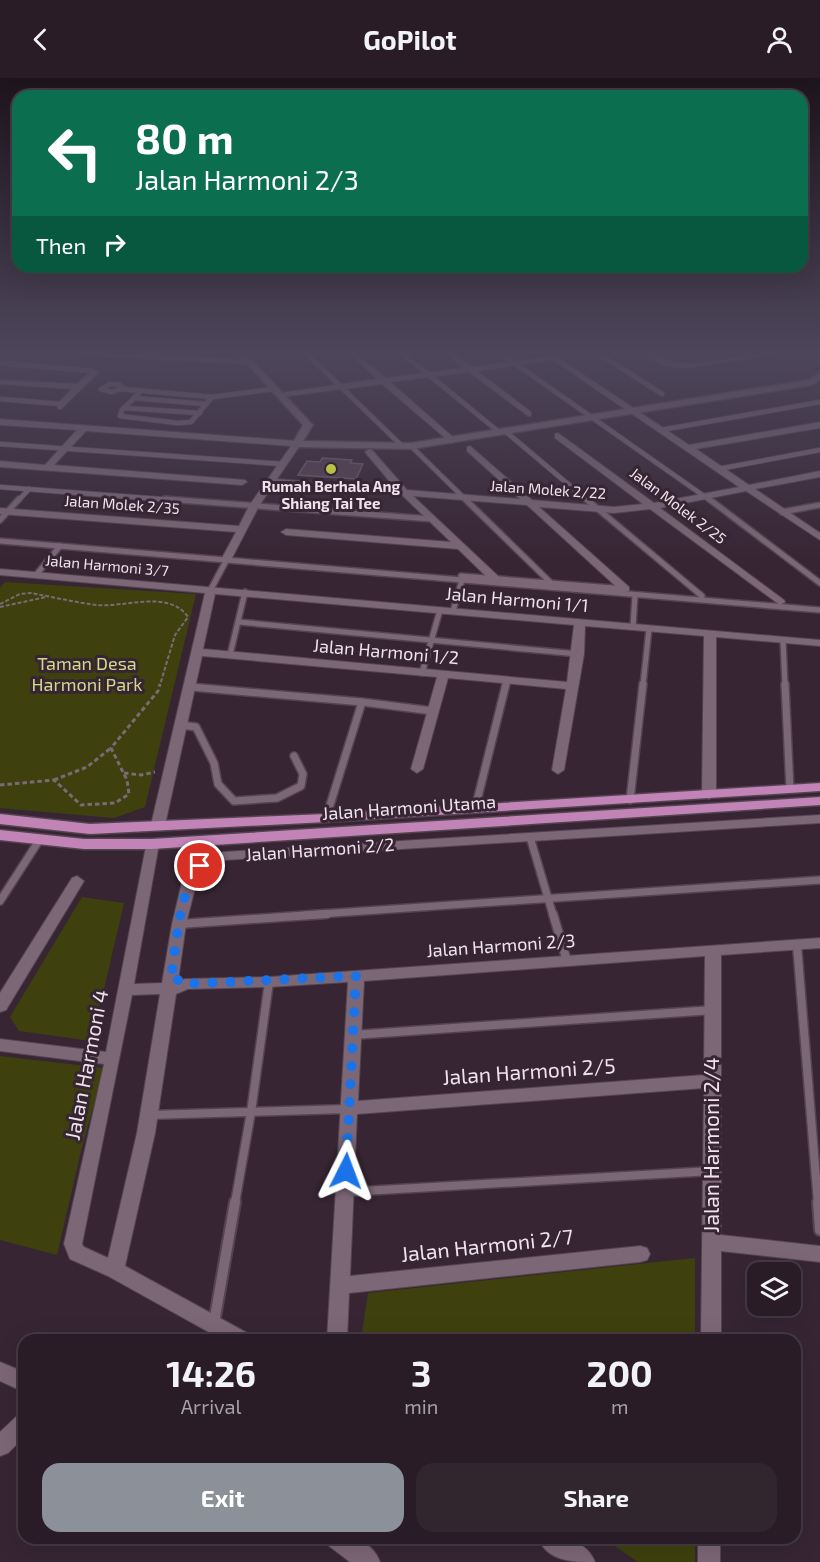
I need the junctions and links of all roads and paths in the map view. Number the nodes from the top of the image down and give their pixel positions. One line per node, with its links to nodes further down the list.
1 (4, 422): 13 (street)
2 (172, 422): 3 (lane)
3 (188, 422)
4 (306, 422): 19 (street)
5 (380, 422): 20 (lane)
6 (432, 422): 17 (street)
7 (491, 422): 15 (lane)
8 (563, 422): 15 (street)
9 (599, 422): 37 (lane)
10 (649, 422): 14 (street)
11 (705, 422): 14 (lane)
12 (820, 425): 21 (street)
13 (84, 428): 19 (street); 22 (street)
14 (661, 430): 21 (street)
15 (502, 431): 17 (street); 43 (lane)
16 (558, 436): 42 (street, Jalan Molek 2/25)
17 (452, 440): 20 (street)
18 (0, 444): 22 (lane)
19 (297, 444): 20 (street); 27 (street)
20 (407, 446): 38 (lane)
21 (687, 448): 29 (street)
22 (64, 449): 27 (lane); 28 (street)
23 (470, 449): 39 (street)
24 (820, 450): 29 (lane)
25 (369, 452): 36 (street)
26 (0, 464): 28 (street)
27 (283, 464): 31 (street)
28 (47, 468): 32 (street)
29 (718, 469): 34 (street)
30 (820, 474): 34 (street, Jalan Molek 2/22)
31 (271, 481): 36 (street, Jalan Molek 2/22); 41 (street)
32 (242, 482)
33 (0, 487): 35 (lane)
34 (747, 488): 37 (street, Jalan Molek 2/22); 45 (street)
35 (29, 489): 41 (lane); 44 (lane)
36 (405, 493): 38 (street, Jalan Molek 2/22); 46 (street)
37 (705, 496): 42 (street, Jalan Molek 2/22); 62 (lane)
38 (465, 498): 39 (street, Jalan Molek 2/22); 61 (lane)
39 (533, 505): 43 (street, Jalan Molek 2/22); 63 (street)
40 (820, 505): 45 (lane)
41 (254, 506): 46 (lane); 49 (street)
42 (654, 506): 43 (street, Jalan Molek 2/22); 69 (street, Jalan Molek 2/25)
43 (597, 509): 68 (lane)
44 (4, 511): 47 (lane); 49 (street, Jalan Molek 2/35)
45 (782, 512): 50 (street)
46 (432, 519): 55 (street)
47 (0, 520)
48 (820, 527): 50 (street)
49 (241, 529): 56 (street)
50 (809, 529): 52 (street)
51 (286, 532): 55 (street)
52 (820, 537)
53 (0, 540): 54 (lane); 56 (lane)
54 (60, 546): 56 (lane); 58 (lane)
55 (461, 546): 59 (street)
56 (226, 559): 59 (lane); 60 (lane); 64 (lane)
57 (0, 572): 58 (street, Jalan Harmoni 3/7)
58 (36, 575): 64 (street, Jalan Harmoni 3/7)
59 (495, 578): 61 (lane)
60 (462, 580): 66 (lane); 73 (lane)
61 (551, 583): 63 (lane)
62 (820, 583)
63 (625, 589): 68 (lane)
64 (211, 590): 65 (street, Jalan Harmoni 1/1); 82 (street)
65 (245, 592): 72 (street, Jalan Harmoni 1/1); 74 (lane)
66 (634, 595): 71 (lane); 76 (lane)
67 (48, 596): 70 (path); 70 (path); 93 (path)
68 (702, 596): 69 (lane)
69 (780, 602): 71 (lane)
70 (0, 606)
71 (820, 608)
72 (440, 610): 73 (street, Jalan Harmoni 1/1); 80 (lane)
73 (453, 611): 75 (street, Jalan Harmoni 1/1)
74 (239, 622): 80 (lane); 84 (lane)
75 (580, 622): 76 (street, Jalan Harmoni 1/1); 83 (street)
76 (633, 627): 77 (street, Jalan Harmoni 1/1)
77 (649, 629): 78 (street, Jalan Harmoni 1/1); 104 (lane)
78 (710, 634): 79 (street, Jalan Harmoni 1/1); 103 (street)
79 (783, 639): 81 (street, Jalan Harmoni 1/1); 102 (lane)
80 (432, 641): 83 (lane); 85 (lane)
81 (820, 643)
82 (198, 652): 84 (street, Jalan Harmoni 1/2); 89 (street)
83 (578, 654): 88 (street)
84 (230, 655): 85 (street, Jalan Harmoni 1/2)
85 (422, 673): 86 (street, Jalan Harmoni 1/2)
86 (443, 675): 87 (street, Jalan Harmoni 1/2); 91 (street)
87 (507, 681): 88 (street, Jalan Harmoni 1/2); 106 (lane)
88 (572, 686): 97 (street)
89 (191, 687): 90 (lane); 92 (street)
90 (362, 702): 91 (lane); 107 (lane)
91 (434, 711): 96 (street)
92 (181, 725): 94 (lane); 95 (street)
93 (111, 748): 98 (path); 99 (path)
94 (294, 756)
95 (171, 768): 98 (path); 110 (street)
96 (417, 769)
97 (558, 770)
98 (124, 773): 99 (path)
99 (54, 780): 100 (path)
100 (0, 785)
101 (820, 788): 102 (main road, Jalan Harmoni Utama)
102 (790, 789): 103 (main road, Jalan Harmoni Utama)
103 (709, 795): 104 (main road, Jalan Harmoni Utama)
104 (630, 800): 106 (main road, Jalan Harmoni Utama)
105 (820, 801): 114 (main road, Jalan Harmoni Utama)
106 (475, 809): 107 (main road, Jalan Harmoni Utama)
107 (326, 818): 110 (main road, Jalan Harmoni Utama)
108 (0, 819): 110 (main road, Jalan Harmoni Utama)
109 (820, 819): 112 (street, Jalan Harmoni 2/2)
110 (158, 825)
111 (0, 835): 113 (main road, Jalan Harmoni Utama)
112 (530, 837): 117 (lane); 119 (street, Jalan Harmoni 2/2)
113 (40, 839): 114 (main road, Jalan Harmoni Utama); 118 (lane)
114 (152, 844): 127 (street, Jalan Harmoni 4)
115 (820, 880): 117 (lane)
116 (77, 881): 128 (street)
117 (549, 898): 119 (lane); 123 (lane)
118 (0, 901)
119 (179, 924): 126 (street, Jalan Harmoni 2/2)
120 (820, 943): 121 (street, Jalan Harmoni 2/3)
121 (797, 945): 122 (street, Jalan Harmoni 2/3); 139 (lane)
122 (713, 951): 123 (street, Jalan Harmoni 2/3); 129 (street, Jalan Harmoni 2/4)
123 (567, 961): 124 (street, Jalan Harmoni 2/3)
124 (356, 976): 125 (street, Jalan Harmoni 2/3); 130 (street)
125 (269, 982): 126 (street, Jalan Harmoni 2/3); 135 (lane)
126 (176, 984): 127 (street, Jalan Harmoni 2/3); 136 (street, Jalan Harmoni 2/2)
127 (126, 986): 132 (street, Jalan Harmoni 4)
128 (0, 1006)
129 (713, 1011): 130 (lane); 133 (street, Jalan Harmoni 2/4)
130 (353, 1035): 134 (street)
131 (0, 1045): 132 (street)
132 (113, 1059): 143 (street, Jalan Harmoni 4)
133 (712, 1081): 134 (street, Jalan Harmoni 2/5); 137 (street, Jalan Harmoni 2/4)
134 (349, 1108): 135 (lane); 138 (street)
135 (251, 1112): 136 (lane); 145 (lane)
136 (149, 1115): 143 (street, Jalan Harmoni 2/2)
137 (712, 1171): 138 (lane); 140 (street, Jalan Harmoni 2/4)
138 (345, 1192): 144 (street)
139 (820, 1230)
140 (711, 1242): 142 (street); 148 (street, Jalan Harmoni 2/4)
141 (640, 1254): 144 (street, Jalan Harmoni 2/7)
142 (820, 1254)
143 (115, 1270): 145 (street, Jalan Harmoni 4)
144 (339, 1286): 147 (street)
145 (214, 1323): 146 (street, Jalan Harmoni 4)
146 (232, 1334)
147 (337, 1334)
148 (711, 1334)
149 (0, 1371): 150 (street)
150 (18, 1379)
151 (18, 1429): 152 (street)
152 (0, 1446)
153 (346, 1544): 156 (street)
154 (558, 1544): 157 (street)
155 (709, 1544): 158 (street)
156 (369, 1562)
157 (584, 1562)
158 (709, 1562)

